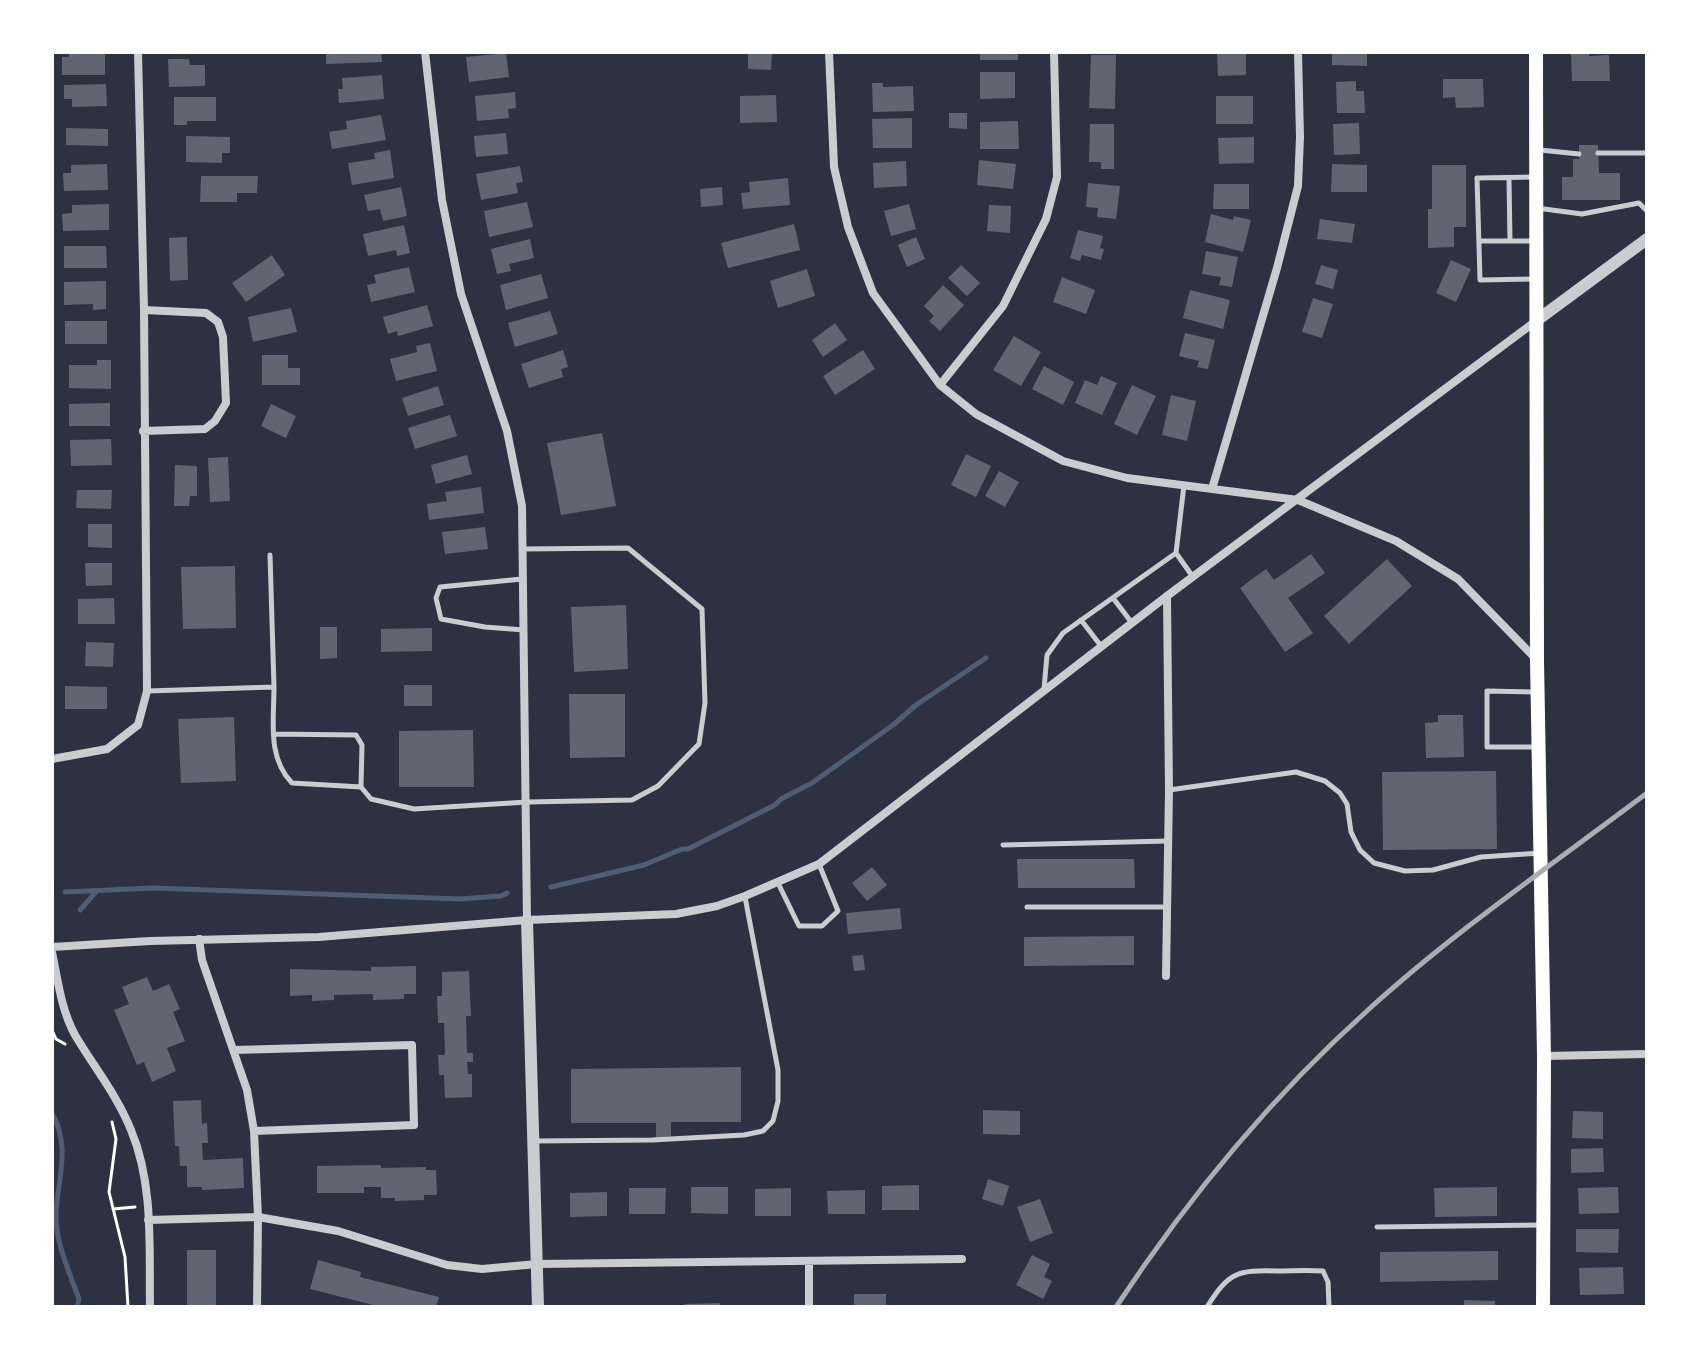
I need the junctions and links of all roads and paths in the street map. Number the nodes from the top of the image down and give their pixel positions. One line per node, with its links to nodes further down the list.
1 (138, 52): 20 (street)
2 (425, 52): 27 (street)
3 (829, 52): 22 (street)
4 (1054, 52): 22 (street)
5 (1298, 52): 25 (street)
6 (1536, 52): 7 (main road)
7 (1537, 149): 10 (lane); 11 (main road)
8 (1598, 153): 9 (lane)
9 (1647, 153)
10 (1579, 154)
11 (1537, 177): 12 (lane); 13 (main road)
12 (1509, 178): 16 (lane); 17 (lane)
13 (1537, 208): 14 (lane); 18 (main road)
14 (1647, 211)
15 (1647, 239): 21 (street)
16 (1479, 241): 17 (lane); 19 (lane)
17 (1510, 241): 18 (lane)
18 (1538, 241): 19 (main road)
19 (1538, 279): 21 (main road)
20 (144, 310): 23 (street); 23 (street)
21 (1536, 321): 26 (street); 38 (main road)
22 (940, 385): 24 (street)
23 (143, 431): 41 (street)
24 (1184, 485): 25 (street); 28 (lane)
25 (1212, 489): 26 (street)
26 (1298, 500): 30 (street); 38 (street)
27 (523, 549): 31 (street); 48 (lane)
28 (1176, 553): 30 (lane); 33 (lane)
29 (270, 555): 39 (lane)
30 (1193, 577): 32 (street)
31 (523, 579): 36 (street); 36 (lane)
32 (1167, 596): 35 (street); 47 (street)
33 (1113, 597): 34 (lane); 35 (lane)
34 (1081, 620): 37 (lane); 40 (lane)
35 (1132, 623): 37 (street)
36 (524, 630): 48 (street)
37 (1101, 646): 40 (street)
38 (1537, 660): 42 (main road)
39 (274, 687): 41 (lane); 43 (lane)
40 (1044, 690): 52 (street)
41 (147, 691): 45 (street)
42 (1538, 692): 44 (main road); 44 (lane)
43 (274, 734): 46 (lane); 46 (lane)
44 (1539, 747): 51 (main road)
45 (52, 759)
46 (361, 787): 48 (lane)
47 (1169, 790): 49 (street); 51 (lane)
48 (527, 802): 57 (street)
49 (1168, 841): 50 (lane); 56 (street)
50 (1003, 845)
51 (1541, 852): 65 (main road)
52 (819, 864): 53 (street); 53 (lane)
53 (778, 883): 54 (street)
54 (745, 896): 57 (street); 68 (lane)
55 (1027, 907): 56 (lane)
56 (1167, 907): 60 (street)
57 (527, 920): 58 (street); 68 (street)
58 (199, 939): 59 (street); 63 (street)
59 (52, 950): 69 (street)
60 (1166, 976)
61 (52, 1030): 62 (path)
62 (65, 1044)
63 (235, 1050): 67 (street); 67 (street)
64 (1647, 1054): 65 (street)
65 (1544, 1056): 73 (main road)
66 (111, 1118): 70 (path)
67 (254, 1131): 71 (street)
68 (534, 1141): 77 (street)
69 (147, 1206): 70 (path); 72 (street)
70 (113, 1209): 78 (path)
71 (258, 1217): 72 (street); 77 (street); 80 (street)
72 (148, 1220): 79 (street)
73 (1543, 1225): 74 (lane); 85 (main road)
74 (1377, 1227)
75 (962, 1259): 76 (street)
76 (809, 1261): 77 (street); 82 (street)
77 (537, 1264): 81 (street)
78 (128, 1307)
79 (150, 1307)
80 (257, 1307)
81 (538, 1307)
82 (809, 1307)
83 (1207, 1307): 84 (lane)
84 (1329, 1307)
85 (1543, 1307)

